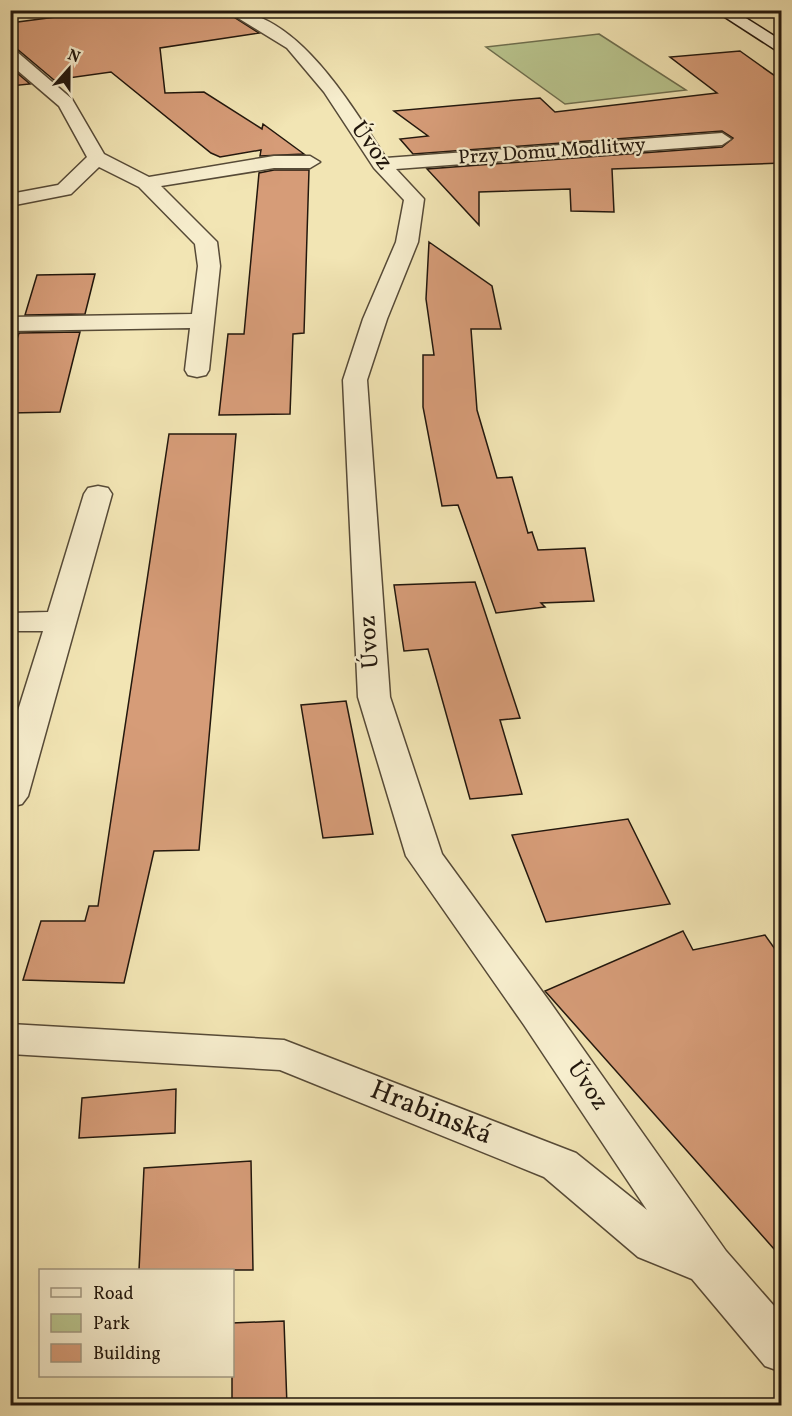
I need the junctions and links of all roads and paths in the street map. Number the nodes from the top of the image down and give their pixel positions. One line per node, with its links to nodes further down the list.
1 (232, 10): 8 (street, Úvoz)
2 (721, 10): 3 (street)
3 (782, 50)
4 (10, 55): 6 (street)
5 (722, 139): 8 (street, Przy Domu Modlitwy)
6 (97, 158): 9 (street); 10 (street)
7 (310, 162): 9 (street)
8 (381, 164): 19 (street, Úvoz)
9 (146, 183): 11 (street)
10 (10, 200)
11 (203, 321): 12 (street); 13 (street)
12 (10, 324)
13 (197, 370)
14 (98, 494): 15 (street)
15 (61, 621): 16 (street); 17 (street)
16 (10, 622)
17 (10, 796)
18 (10, 1039): 19 (street, Hrabinská)
19 (709, 1265): 20 (street, Hrabinská)
20 (782, 1351)

